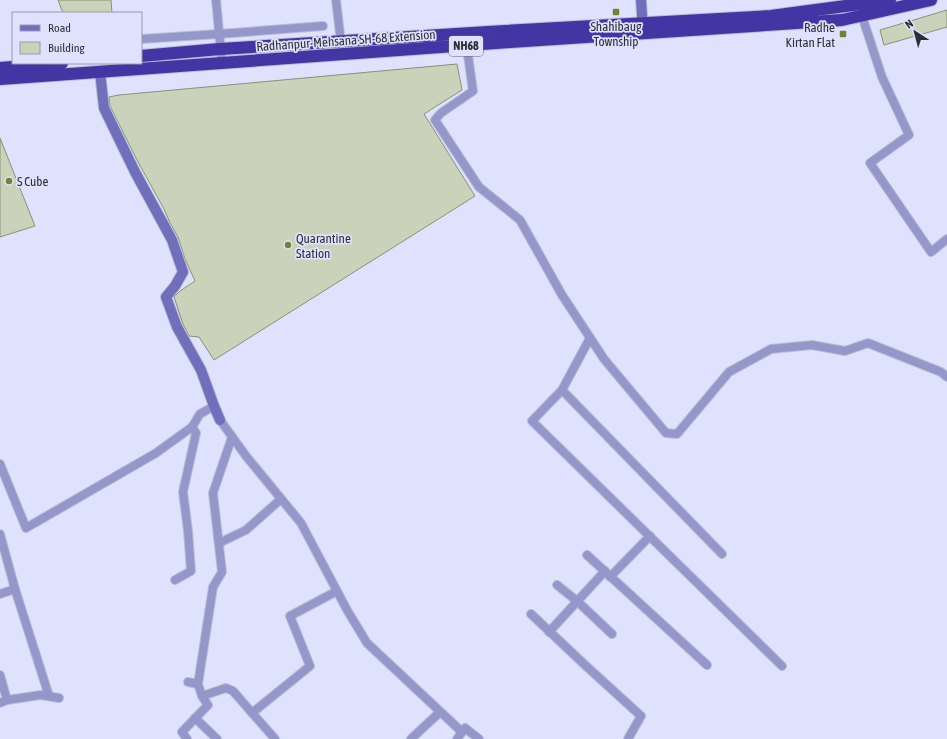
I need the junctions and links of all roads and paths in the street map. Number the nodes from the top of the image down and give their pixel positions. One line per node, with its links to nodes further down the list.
1 (216, 0): 9 (street)
2 (336, 0): 12 (street)
3 (640, 0): 8 (street)
4 (890, 0): 8 (highway, NH68)
5 (931, 0): 6 (highway, Radhanpur-Mehsana SH-68 Extension / NH68)
6 (862, 16): 8 (highway, Radhanpur-Mehsana SH-68 Extension / NH68); 20 (street)
7 (323, 26): 9 (street)
8 (643, 28): 11 (highway, Radhanpur-Mehsana SH-68 Extension / NH68)
9 (219, 34): 10 (street); 13 (street)
10 (142, 39)
11 (466, 40): 12 (highway, NH68); 15 (highway, Radhanpur-Mehsana SH-68 Extension / NH68); 21 (street)
12 (341, 42): 13 (highway, NH68)
13 (220, 49): 14 (highway, NH68); 15 (street)
14 (142, 56)
15 (222, 63): 18 (highway, Radhanpur-Mehsana SH-68 Extension / NH68)
16 (50, 64): 17 (highway)
17 (0, 68)
18 (100, 72): 19 (highway, Radhanpur-Mehsana SH-68 Extension / NH68); 24 (street)
19 (0, 79)
20 (947, 239)
21 (590, 338): 22 (street); 23 (street)
22 (947, 377)
23 (562, 390): 33 (street); 35 (street)
24 (214, 406): 25 (street); 26 (street)
25 (220, 420): 27 (street)
26 (192, 427): 29 (street); 38 (street)
27 (232, 437): 31 (street); 34 (street)
28 (0, 464): 29 (street)
29 (8, 484): 30 (street)
30 (0, 488)
31 (281, 499): 34 (street); 41 (street)
32 (0, 534): 40 (street)
33 (650, 536): 37 (street); 48 (street)
34 (219, 544): 51 (street)
35 (722, 554)
36 (587, 555): 37 (street)
37 (607, 574): 43 (street); 47 (street)
38 (175, 580)
39 (557, 585): 43 (street)
40 (15, 589): 42 (street); 52 (street)
41 (337, 591): 56 (street); 57 (street)
42 (0, 594)
43 (577, 601): 45 (street); 46 (street)
44 (531, 614): 45 (street)
45 (549, 632): 65 (street)
46 (612, 634)
47 (708, 666)
48 (782, 666)
49 (0, 675): 55 (street)
50 (188, 682): 51 (street)
51 (198, 684): 53 (street)
52 (49, 696): 54 (street); 55 (street)
53 (202, 696): 57 (street); 58 (street)
54 (59, 698)
55 (4, 701)
56 (440, 712): 59 (street); 63 (street)
57 (252, 713): 62 (street)
58 (195, 718): 60 (street); 61 (street)
59 (459, 736): 64 (street)
60 (187, 739)
61 (217, 739)
62 (275, 739)
63 (411, 739)
64 (479, 739)
65 (628, 739)

